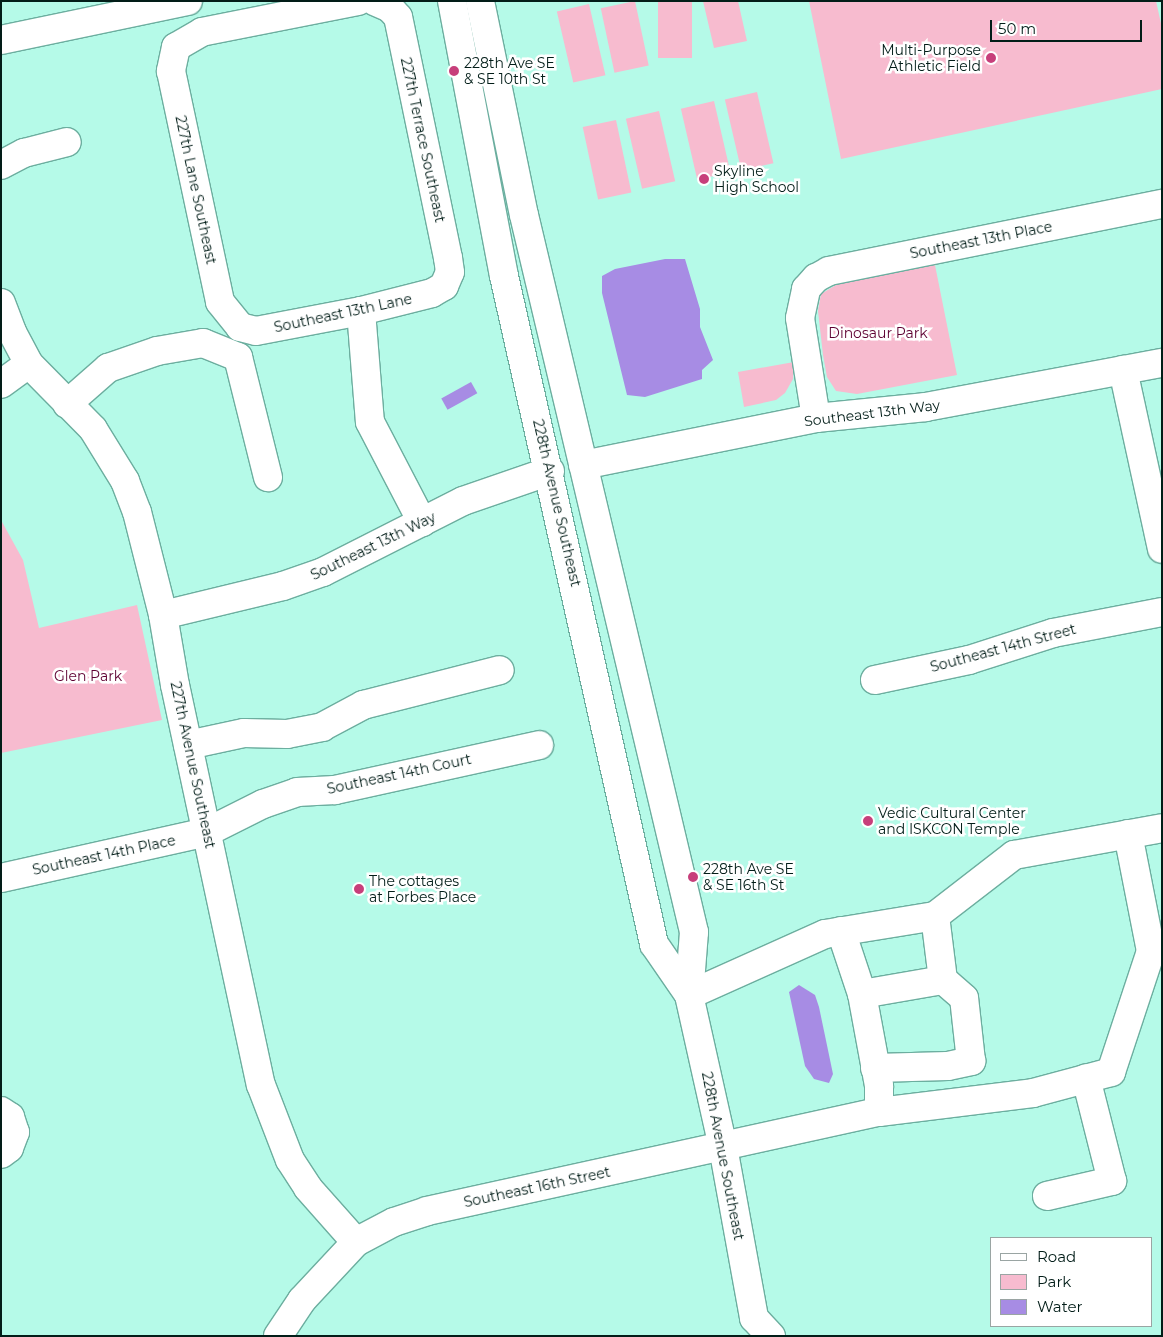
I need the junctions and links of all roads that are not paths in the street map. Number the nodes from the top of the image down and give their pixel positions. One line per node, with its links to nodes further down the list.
1 (188, 1): 7 (street)
2 (452, 1): 23 (street, 228th Avenue Southeast)
3 (480, 1): 6 (street, 228th Avenue Southeast)
4 (490, 1): 6 (street)
5 (370, 2): 11 (street, 227th Terrace Southeast); 15 (street, 227th Lane Southeast)
6 (487, 33): 14 (street, 228th Avenue Southeast)
7 (1, 40)
8 (67, 142): 9 (street)
9 (1, 165)
10 (1162, 204): 21 (street, Southeast 13th Place)
11 (444, 286): 13 (street, Southeast 13th Lane)
12 (1, 303): 17 (street, 227th Avenue Southeast)
13 (361, 311): 15 (street, Southeast 13th Lane); 25 (street)
14 (549, 322): 22 (street, 228th Avenue Southeast); 23 (street)
15 (240, 327)
16 (1162, 362): 18 (street, Southeast 13th Way)
17 (29, 364): 19 (street); 20 (street, 227th Avenue Southeast)
18 (1123, 370): 21 (street, Southeast 13th Way); 26 (street)
19 (1, 384)
20 (67, 404): 24 (street); 29 (street, 227th Avenue Southeast)
21 (816, 418): 22 (street, Southeast 13th Way)
22 (582, 465): 27 (street, 228th Avenue Southeast)
23 (550, 471): 25 (street, Southeast 13th Way); 27 (street); 43 (street, 228th Avenue Southeast)
24 (268, 477)
25 (422, 522): 29 (street, Southeast 13th Way)
26 (1162, 549)
27 (606, 564): 43 (street, 228th Avenue Southeast)
28 (1162, 612): 31 (street, Southeast 14th Street)
29 (164, 615): 32 (street, 227th Avenue Southeast)
30 (500, 670): 32 (street)
31 (875, 680)
32 (188, 745): 35 (street, 227th Avenue Southeast)
33 (539, 745): 35 (street, Southeast 14th Court)
34 (1162, 828): 36 (street)
35 (208, 832): 37 (street, Southeast 14th Place); 53 (street, 227th Avenue Southeast)
36 (1128, 834): 38 (street); 40 (street)
37 (1, 878)
38 (935, 916): 39 (street); 41 (street)
39 (841, 931): 42 (street); 43 (street)
40 (1157, 950): 46 (street, Southeast 16th Street)
41 (943, 980): 42 (street); 44 (street)
42 (862, 994): 45 (street)
43 (689, 995): 50 (street, 228th Avenue Southeast)
44 (948, 1066): 45 (street); 47 (street)
45 (875, 1068): 49 (street)
46 (1086, 1078): 47 (street, Southeast 16th Street); 52 (street)
47 (941, 1104): 49 (street, Southeast 16th Street)
48 (1, 1111): 51 (street)
49 (879, 1112): 50 (street, Southeast 16th Street)
50 (723, 1147): 53 (street, Southeast 16th Street); 54 (street, 228th Avenue Southeast)
51 (1, 1154)
52 (1047, 1196)
53 (356, 1242): 55 (street, Southeast 16th Street)
54 (757, 1330)
55 (278, 1336)

